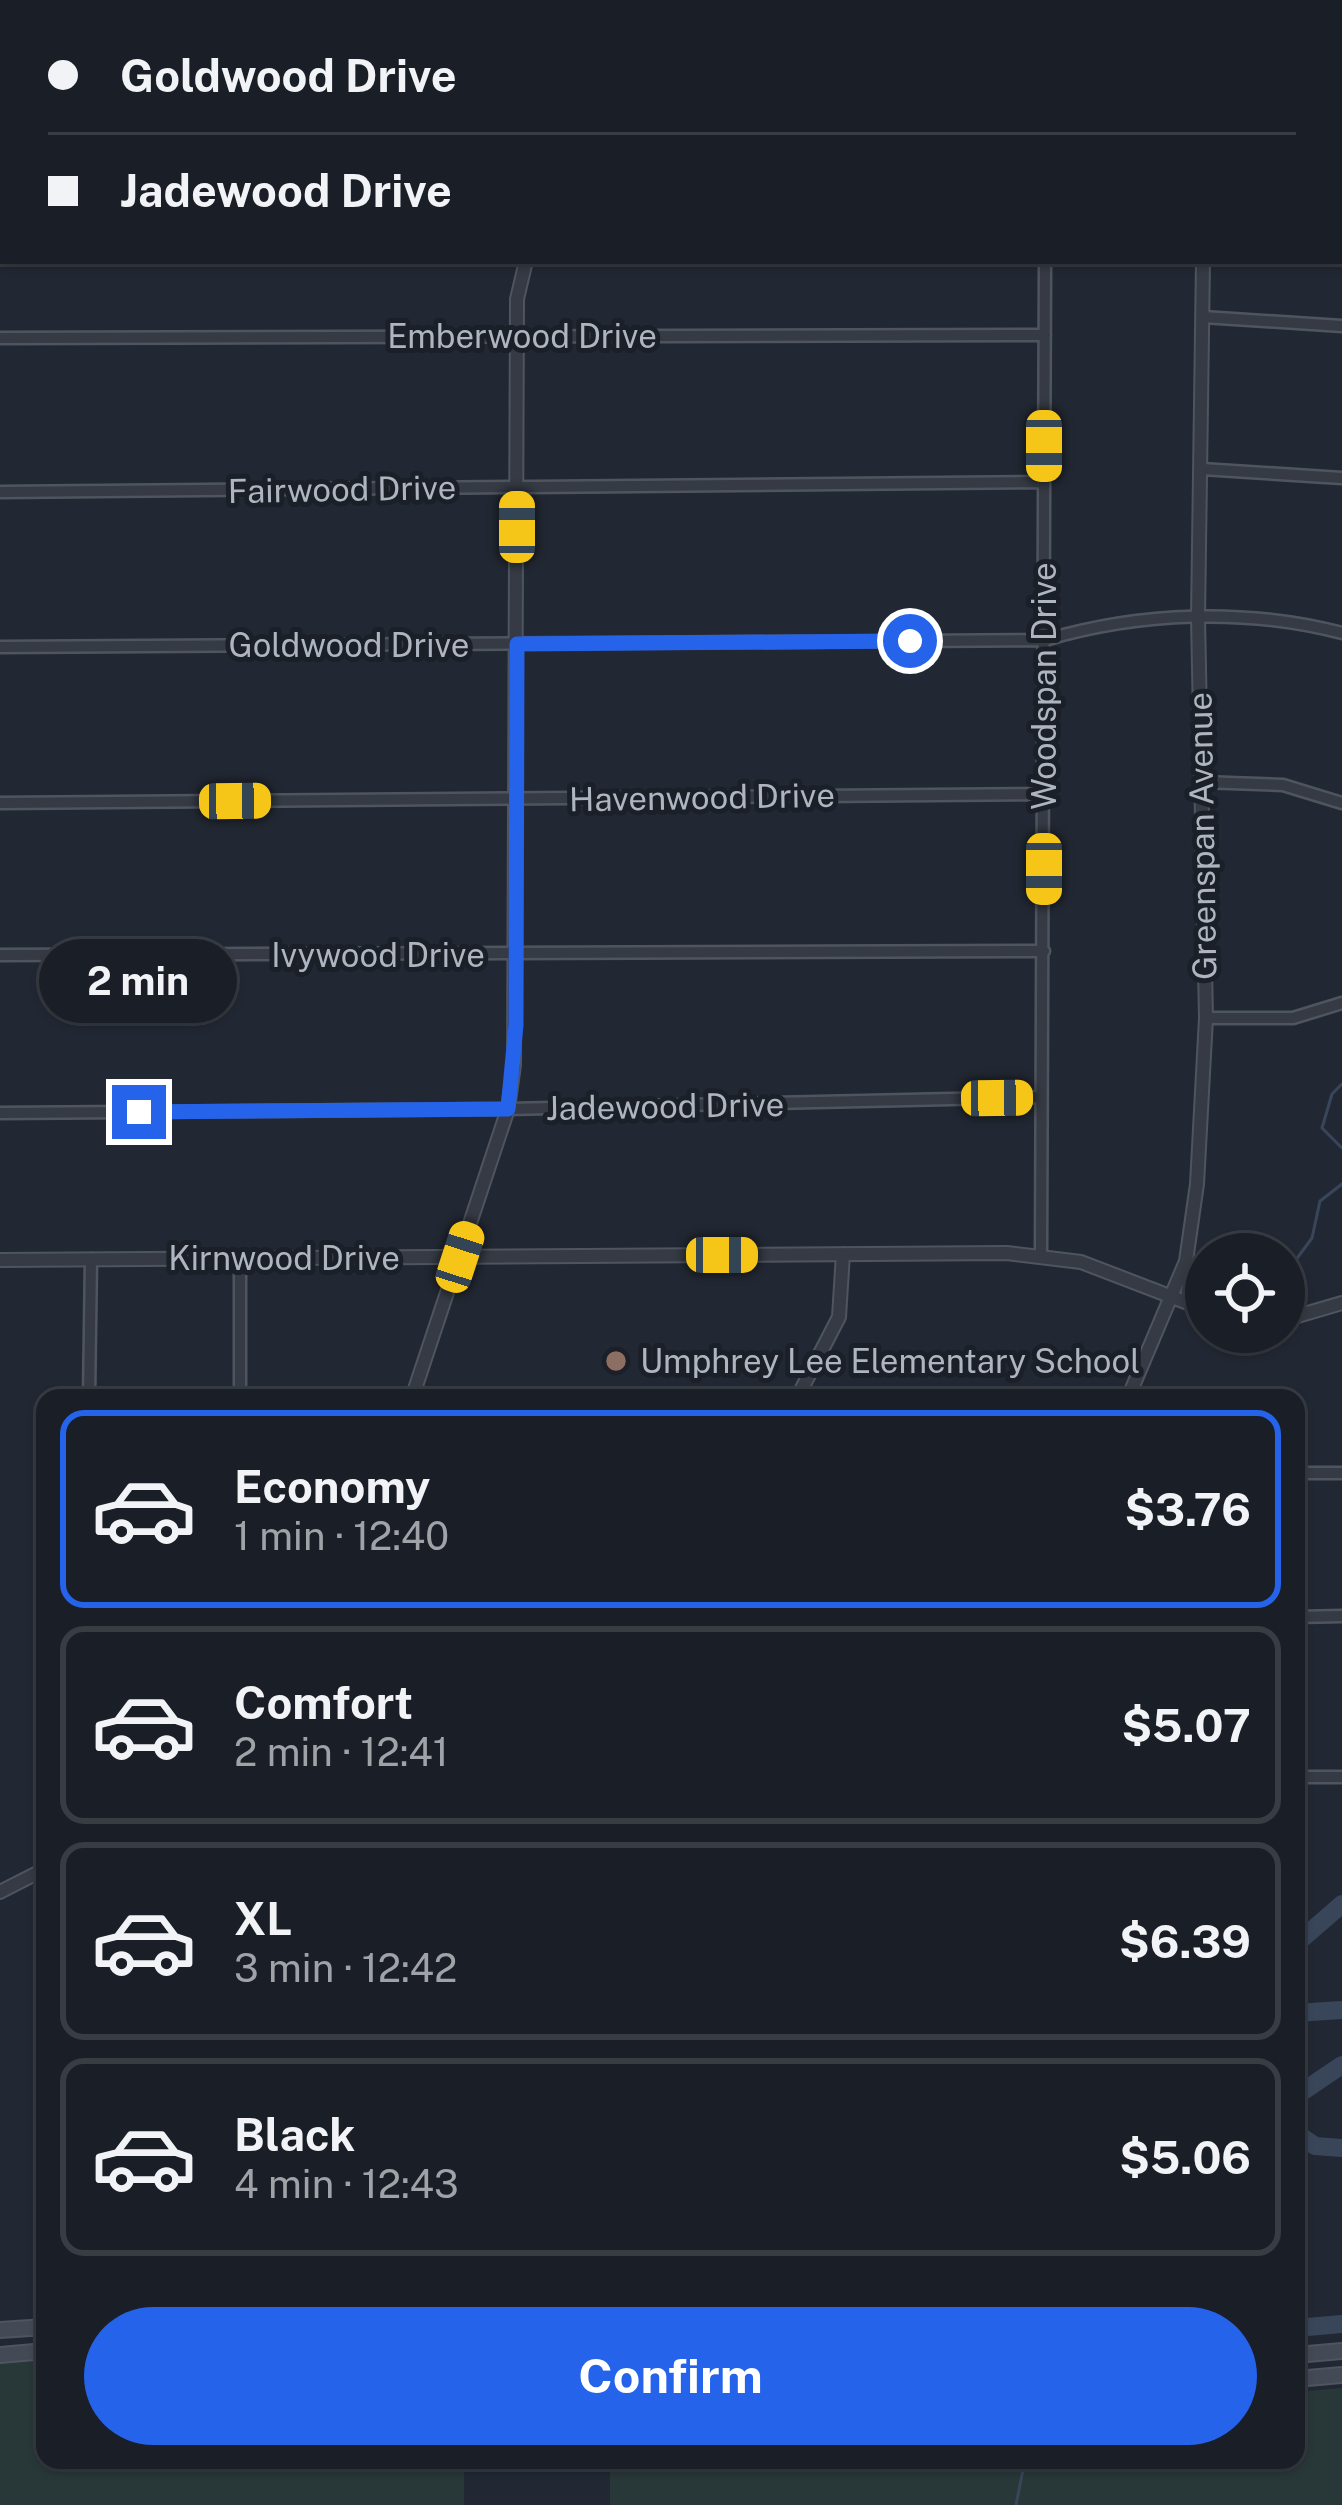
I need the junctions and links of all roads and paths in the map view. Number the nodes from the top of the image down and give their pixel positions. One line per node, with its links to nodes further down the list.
1 (525, 264): 7 (street)
2 (1045, 264): 6 (street, Woodspan Drive)
3 (1202, 264): 4 (street, Greenspan Avenue)
4 (1203, 317): 5 (street); 9 (street, Greenspan Avenue)
5 (1342, 326)
6 (1045, 335): 7 (street, Emberwood Drive); 11 (street, Woodspan Drive)
7 (517, 336): 8 (street, Emberwood Drive); 12 (street)
8 (0, 338)
9 (1202, 469): 10 (street); 14 (street, Greenspan Avenue)
10 (1342, 478)
11 (1044, 482): 12 (street, Fairwood Drive); 16 (street, Woodspan Drive)
12 (517, 487): 13 (street, Fairwood Drive); 17 (street)
13 (0, 492)
14 (1198, 618): 15 (street, Goldwood Drive); 16 (street, Goldwood Drive); 19 (street, Greenspan Avenue)
15 (1342, 633)
16 (1045, 640): 17 (street, Goldwood Drive); 20 (street, Woodspan Drive)
17 (517, 644): 18 (street, Goldwood Drive); 21 (street)
18 (0, 647)
19 (1202, 782): 23 (street); 28 (street, Greenspan Avenue)
20 (1044, 794): 21 (street, Havenwood Drive); 24 (street, Woodspan Drive)
21 (516, 799): 22 (street, Havenwood Drive); 26 (street)
22 (0, 803)
23 (1342, 803)
24 (1044, 952): 26 (street, Ivywood Drive); 29 (street, Woodspan Drive)
25 (0, 955): 26 (street, Ivywood Drive)
26 (516, 955): 30 (street)
27 (1342, 1003): 28 (street)
28 (1206, 1018): 38 (street, Greenspan Avenue)
29 (1041, 1097): 30 (street, Jadewood Drive); 33 (street, Woodspan Drive)
30 (508, 1109): 31 (street, Jadewood Drive); 34 (street)
31 (0, 1113)
32 (843, 1254): 33 (street, Kirnwood Drive); 34 (street, Kirnwood Drive); 45 (street)
33 (1041, 1256): 38 (street, Kirnwood Drive)
34 (460, 1257): 35 (street, Kirnwood Drive); 44 (street)
35 (240, 1258): 36 (street, Kirnwood Drive); 43 (street)
36 (91, 1259): 37 (street, Kirnwood Drive); 42 (street)
37 (0, 1260)
38 (1171, 1296): 39 (street, Kirnwood Drive); 46 (street, Greenspan Avenue)
39 (1185, 1302)
40 (1342, 1303): 41 (street)
41 (1305, 1314)
42 (89, 1389)
43 (240, 1389)
44 (415, 1389)
45 (802, 1389)
46 (1133, 1389)
47 (1305, 1473): 48 (street)
48 (1342, 1473)
49 (1342, 1616): 50 (street)
50 (1305, 1617)
51 (1305, 1777): 52 (street)
52 (1342, 1777)
53 (36, 1874): 54 (street)
54 (0, 1892)
55 (36, 2327): 56 (main road)
56 (0, 2330)
57 (1342, 2351): 59 (main road)
58 (36, 2352): 60 (main road)
59 (1305, 2354)
60 (0, 2355)
61 (1342, 2375): 62 (main road)
62 (1305, 2378)

